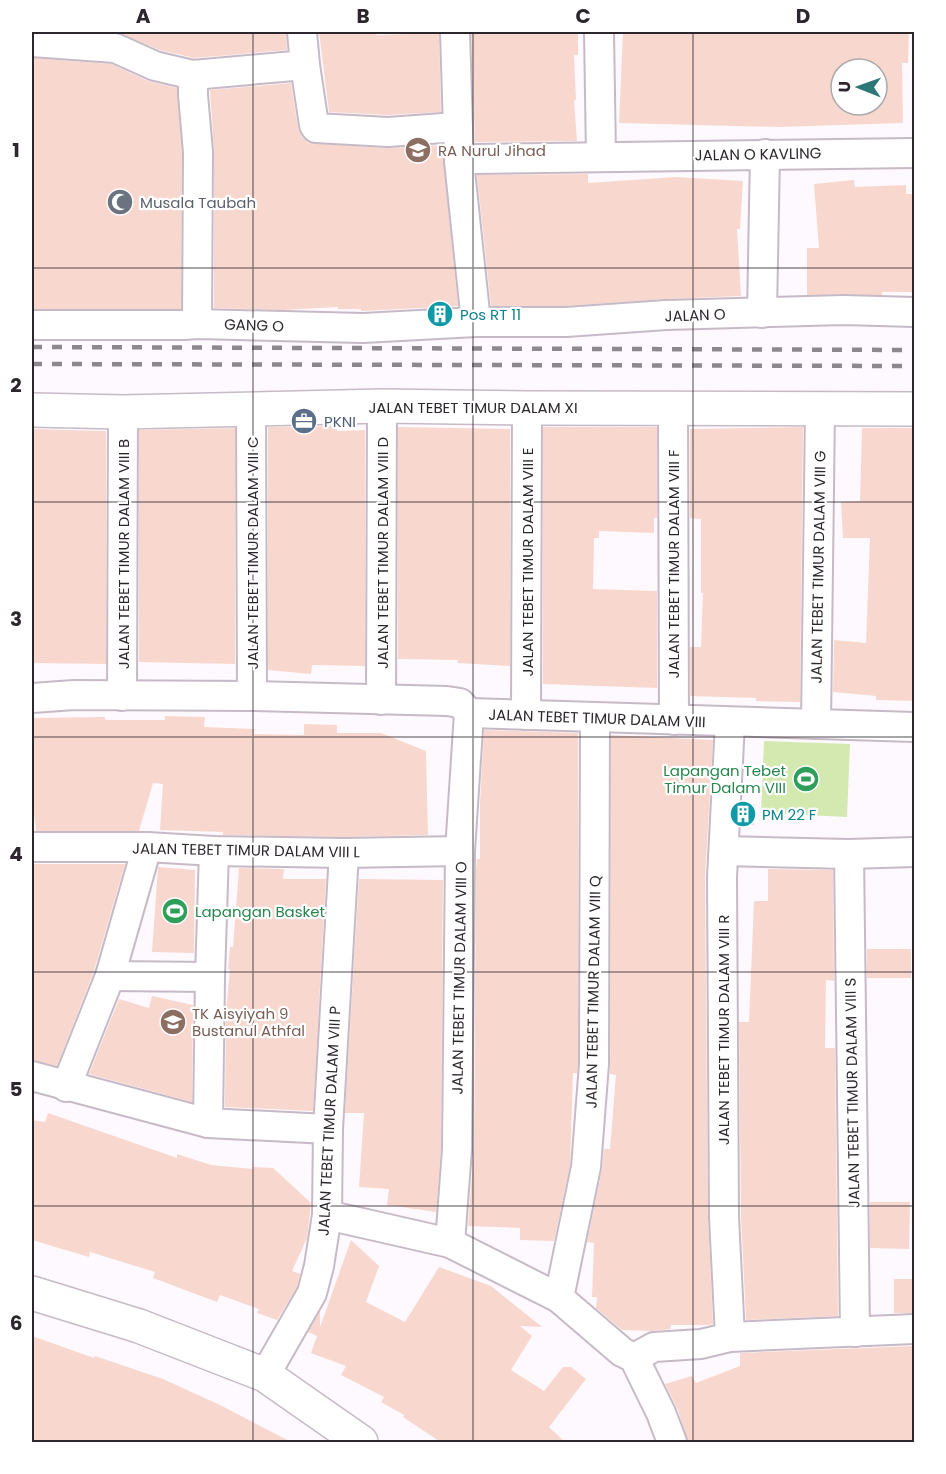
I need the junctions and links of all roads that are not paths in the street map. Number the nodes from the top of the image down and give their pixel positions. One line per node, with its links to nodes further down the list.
1 (302, 32): 5 (street)
2 (455, 32): 7 (street)
3 (599, 32): 10 (street)
4 (32, 42): 6 (street)
5 (305, 65): 6 (street); 7 (street)
6 (193, 75): 15 (street)
7 (457, 127): 11 (street)
8 (915, 153): 9 (street, JALAN O KAVLING)
9 (765, 154): 10 (street, JALAN O KAVLING); 13 (street)
10 (600, 156): 11 (street, JALAN O KAVLING)
11 (459, 161): 14 (street)
12 (915, 312): 13 (street, JALAN O)
13 (762, 313): 14 (street, JALAN O)
14 (476, 322): 15 (street, GANG O)
15 (197, 324): 16 (street, GANG O)
16 (32, 325)
17 (382, 406): 18 (street, JALAN TEBET TIMUR DALAM XI); 23 (street, JALAN TEBET TIMUR DALAM XI); 28 (street, JALAN TEBET TIMUR DALAM VIII D)
18 (527, 408): 19 (street, JALAN TEBET TIMUR DALAM XI); 30 (street, JALAN TEBET TIMUR DALAM VIII E)
19 (673, 408): 20 (street, JALAN TEBET TIMUR DALAM XI); 32 (street, JALAN TEBET TIMUR DALAM VIII F)
20 (820, 409): 21 (street, JALAN TEBET TIMUR DALAM XI); 34 (street, JALAN TEBET TIMUR DALAM VIII G)
21 (915, 409)
22 (32, 410): 24 (street, JALAN TEBET TIMUR DALAM XI)
23 (251, 410): 24 (street, JALAN TEBET TIMUR DALAM XI); 26 (street, JALAN TEBET TIMUR DALAM VIII C)
24 (123, 412): 25 (street, JALAN TEBET TIMUR DALAM VIII B)
25 (122, 696): 26 (street, JALAN TEBET TIMUR DALAM VIII); 27 (street, JALAN TEBET TIMUR DALAM VIII)
26 (252, 696): 28 (street, JALAN TEBET TIMUR DALAM VIII)
27 (32, 698)
28 (381, 700): 29 (street, JALAN TEBET TIMUR DALAM VIII)
29 (470, 713): 30 (street, JALAN TEBET TIMUR DALAM VIII); 39 (street, JALAN TEBET TIMUR DALAM VIII O)
30 (526, 715): 31 (street, JALAN TEBET TIMUR DALAM VIII)
31 (596, 718): 32 (street, JALAN TEBET TIMUR DALAM VIII); 53 (street, JALAN TEBET TIMUR DALAM VIII Q)
32 (674, 720): 33 (street, JALAN TEBET TIMUR DALAM VIII)
33 (730, 723): 34 (street, JALAN TEBET TIMUR DALAM VIII); 40 (street, JALAN TEBET TIMUR DALAM VIII R)
34 (816, 724): 35 (street, JALAN TEBET TIMUR DALAM VIII)
35 (915, 727)
36 (32, 847): 37 (street, JALAN TEBET TIMUR DALAM VIII L)
37 (147, 847): 38 (street, JALAN TEBET TIMUR DALAM VIII L); 44 (street)
38 (214, 851): 42 (street, JALAN TEBET TIMUR DALAM VIII L); 45 (street)
39 (460, 851): 42 (street, JALAN TEBET TIMUR DALAM VIII L); 51 (street, JALAN TEBET TIMUR DALAM VIII O)
40 (724, 851): 43 (street); 56 (street, JALAN TEBET TIMUR DALAM VIII R)
41 (915, 852): 43 (street)
42 (344, 853): 49 (street, JALAN TEBET TIMUR DALAM VIII P)
43 (849, 854): 55 (street, JALAN TEBET TIMUR DALAM VIII S)
44 (110, 976): 45 (street); 47 (street)
45 (210, 977): 48 (street)
46 (32, 1076): 47 (street)
47 (66, 1087): 48 (street)
48 (208, 1124): 49 (street)
49 (328, 1129): 50 (street, JALAN TEBET TIMUR DALAM VIII P)
50 (327, 1215): 51 (street); 58 (street, JALAN TEBET TIMUR DALAM VIII P)
51 (450, 1243): 53 (street)
52 (32, 1293): 58 (street)
53 (559, 1298): 57 (street)
54 (915, 1329): 55 (street)
55 (855, 1332): 56 (street)
56 (730, 1337): 57 (street)
57 (634, 1358): 60 (street)
58 (265, 1375): 59 (street)
59 (361, 1443)
60 (672, 1443)

